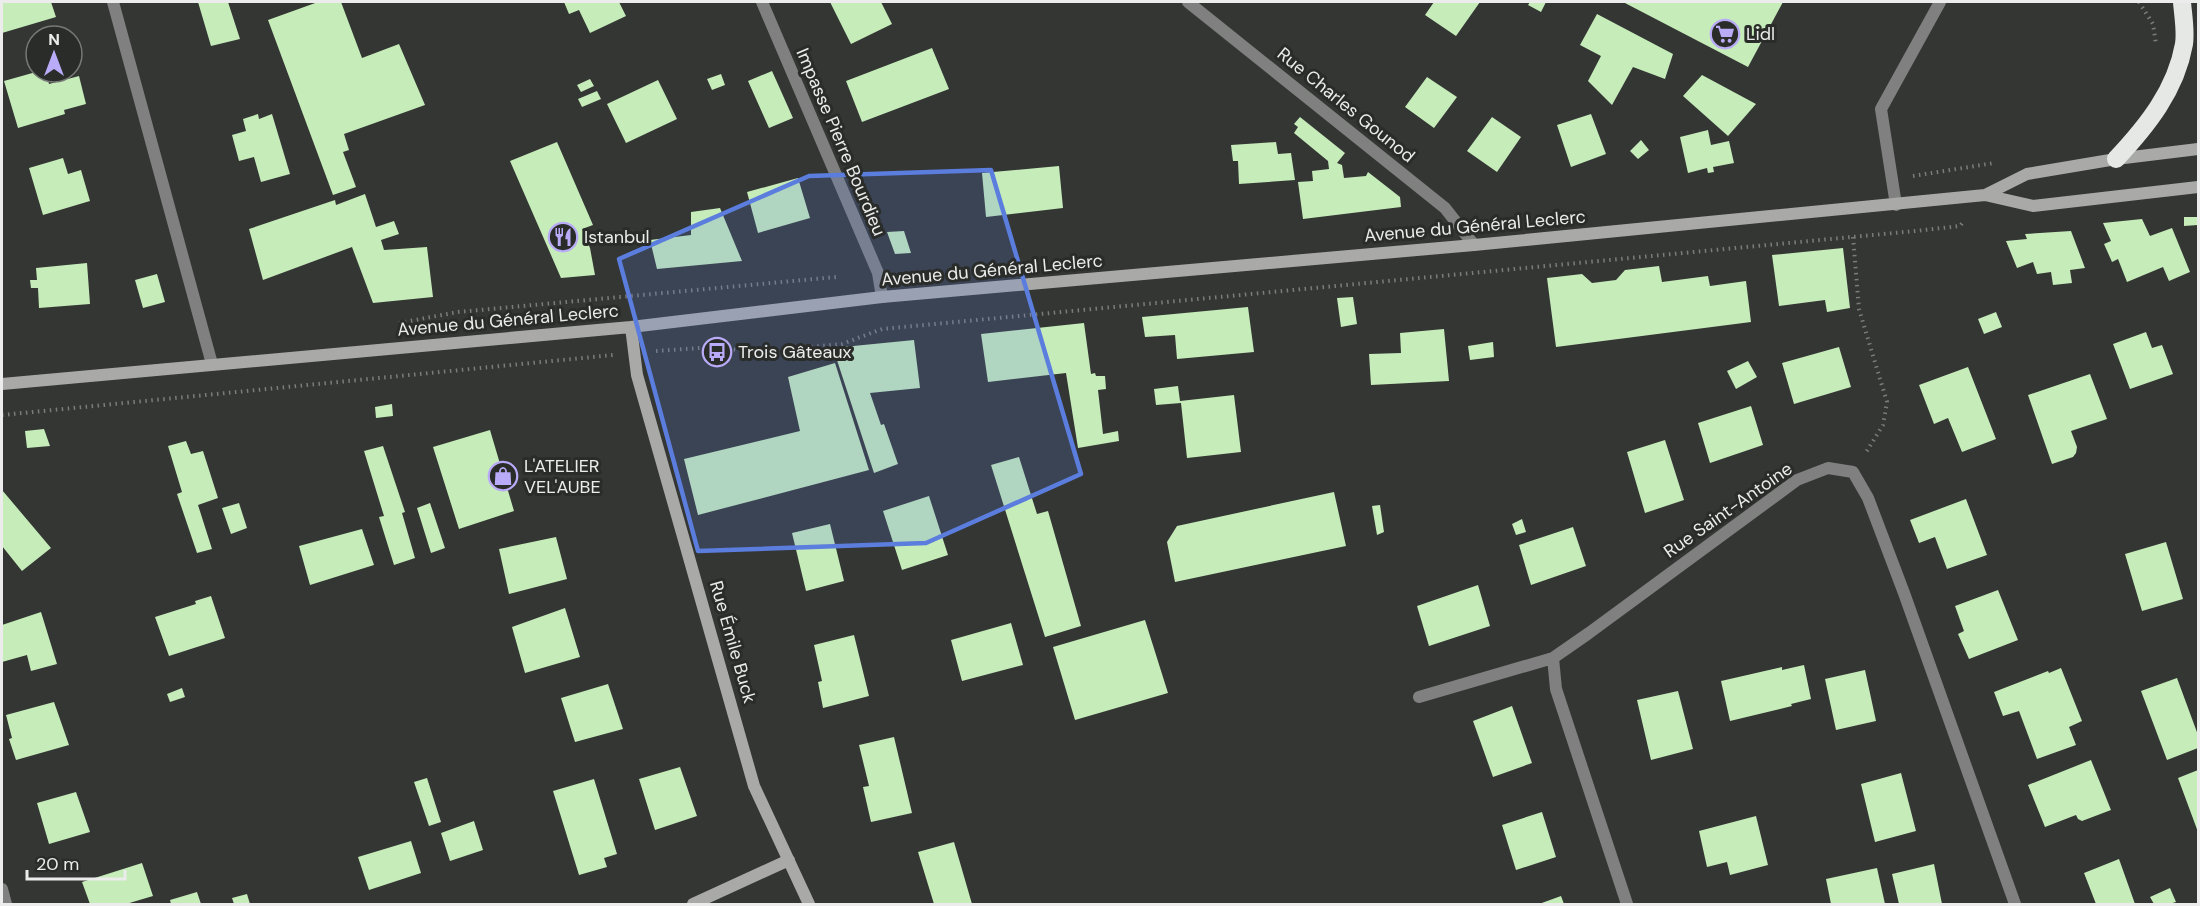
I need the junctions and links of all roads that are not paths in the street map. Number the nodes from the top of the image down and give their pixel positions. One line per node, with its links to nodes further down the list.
1 (113, 2): 14 (street)
2 (762, 2): 12 (street, Impasse Pierre Bourdieu)
3 (1188, 2): 11 (street, Rue Charles Gounod)
4 (1940, 2): 10 (street)
5 (2182, 2): 7 (highway)
6 (2199, 149): 7 (main road, Avenue du Général Leclerc)
7 (2116, 159): 9 (main road, Avenue du Général Leclerc)
8 (2199, 187): 9 (main road, Avenue du Général Leclerc)
9 (1985, 195): 10 (main road, Avenue du Général Leclerc)
10 (1896, 205): 11 (main road, Avenue du Général Leclerc)
11 (1474, 245): 12 (main road, Avenue du Général Leclerc)
12 (882, 297): 13 (main road, Avenue du Général Leclerc)
13 (631, 327): 14 (main road, Avenue du Général Leclerc); 18 (main road, Rue Émile Buck)
14 (212, 364): 15 (main road, Avenue du Général Leclerc)
15 (2, 384)
16 (1553, 658): 17 (street, Rue Saint-Antoine); 23 (street); 24 (street, Rue Saint-Antoine)
17 (1419, 696)
18 (789, 860): 21 (main road); 22 (main road, Rue Émile Buck)
19 (2, 889): 20 (street)
20 (6, 904)
21 (693, 904)
22 (809, 904)
23 (1627, 904)
24 (2015, 904)

